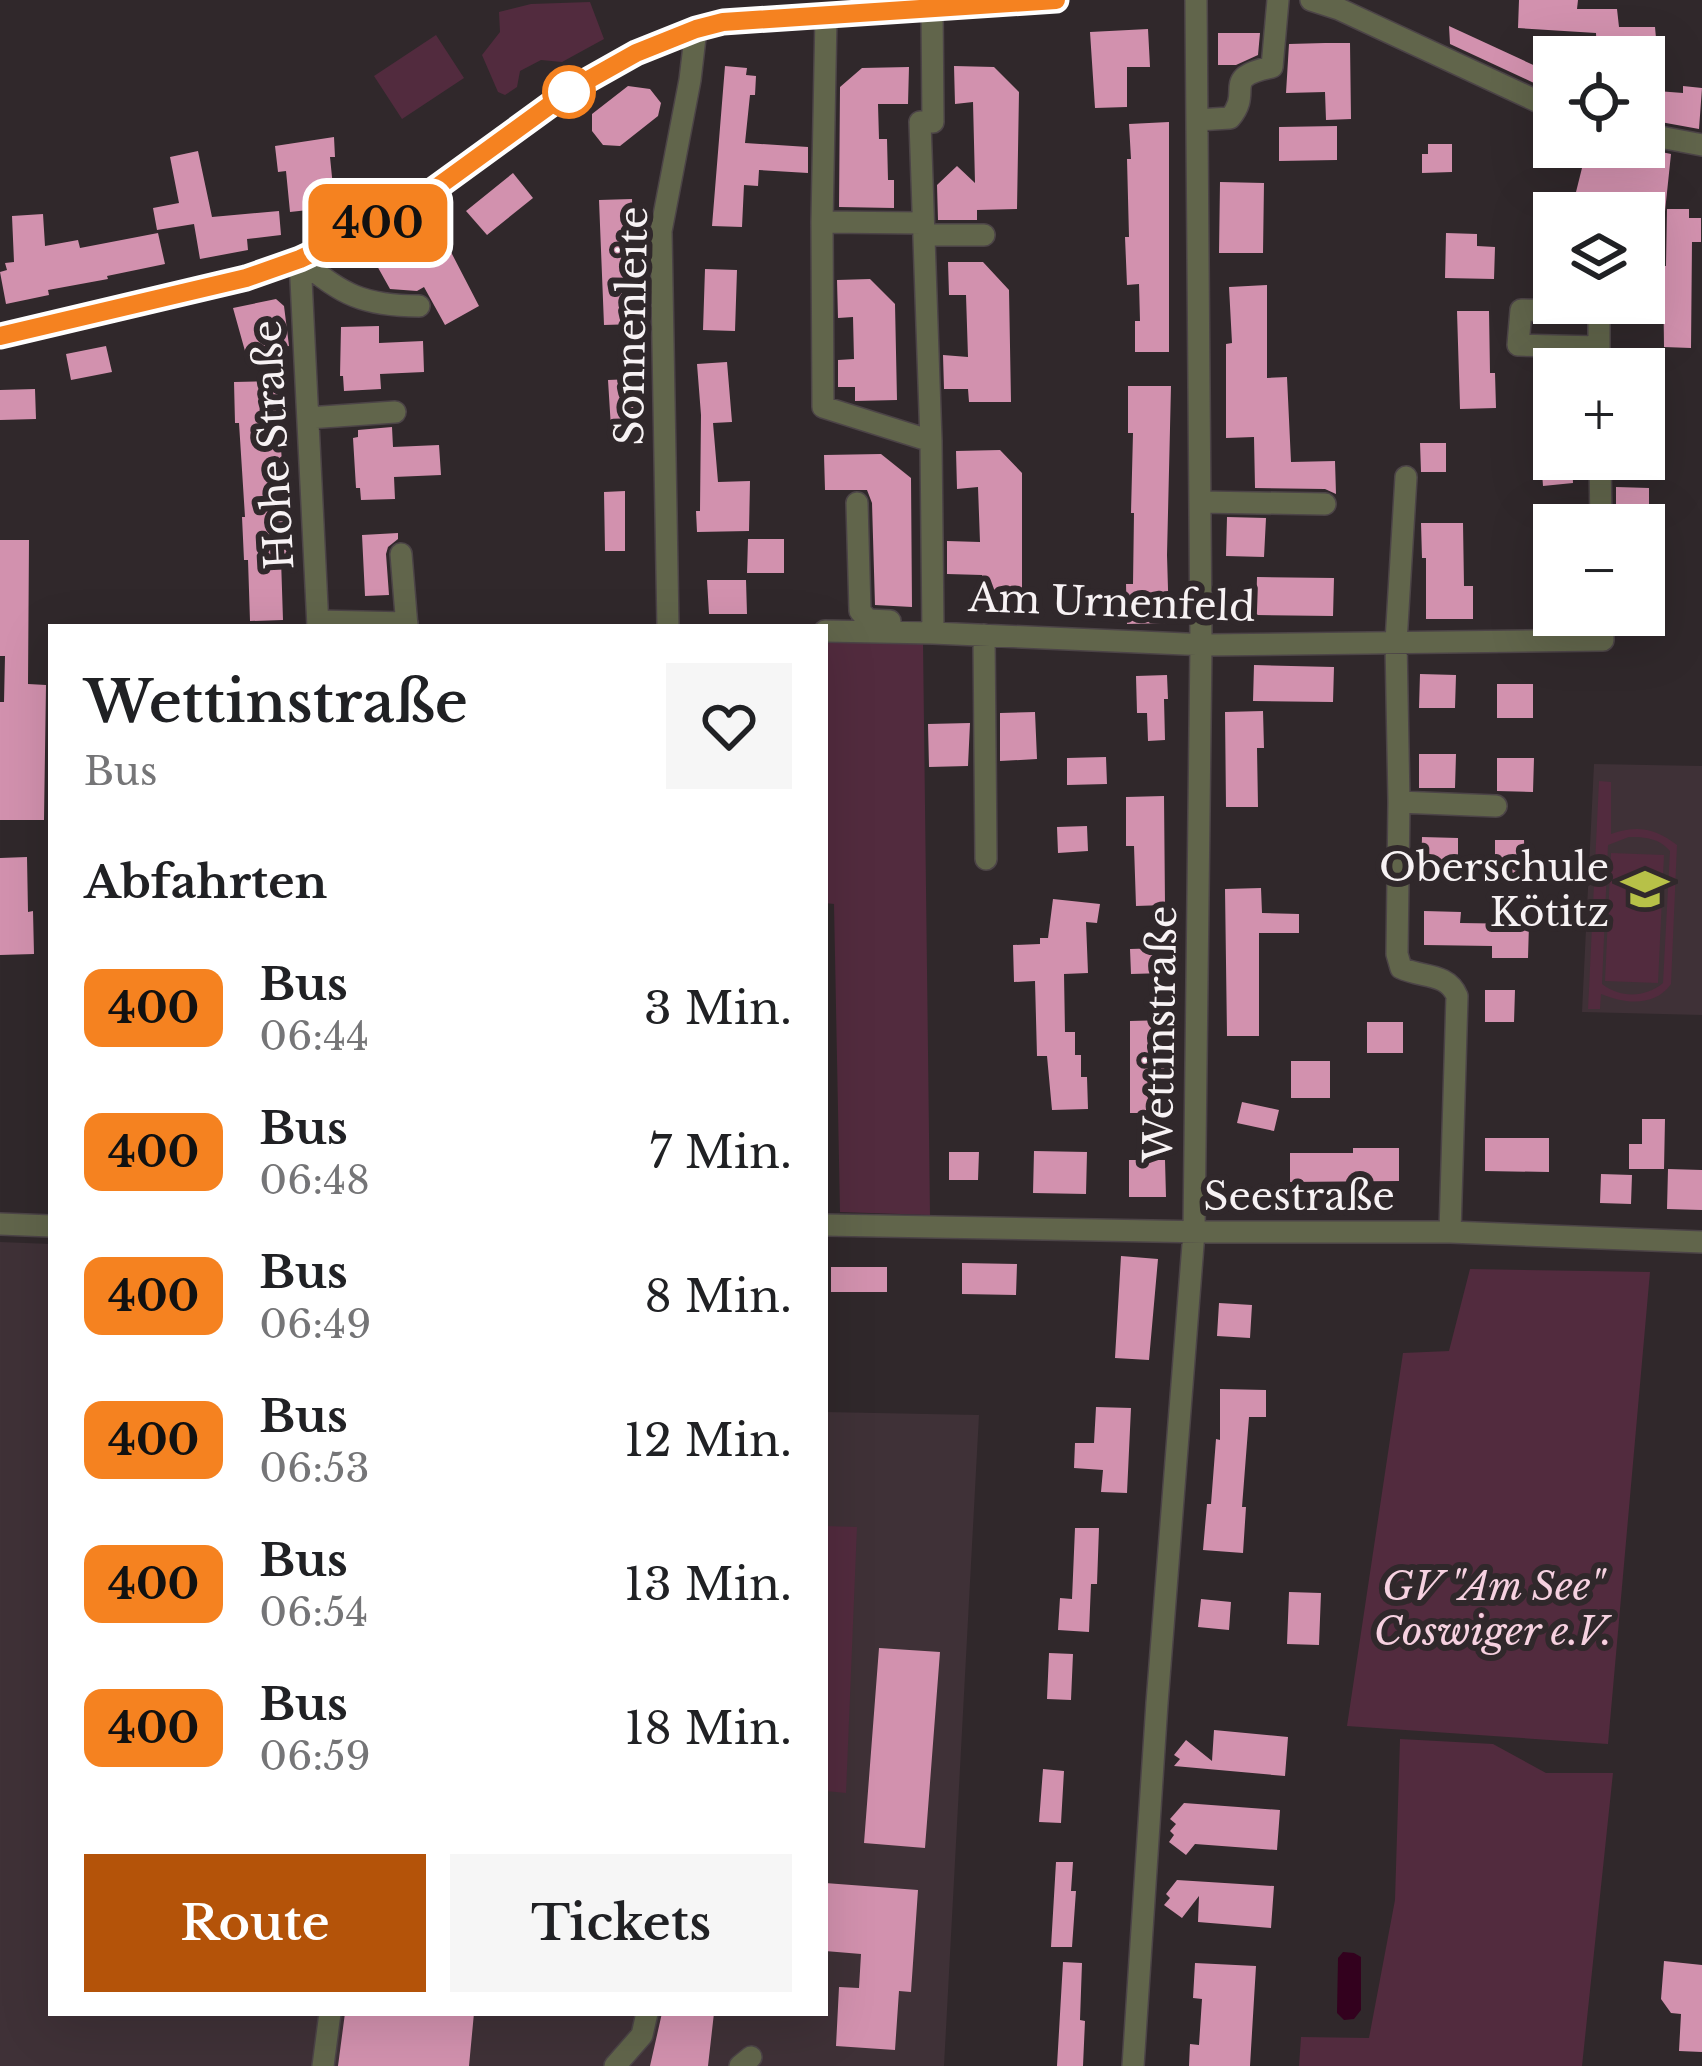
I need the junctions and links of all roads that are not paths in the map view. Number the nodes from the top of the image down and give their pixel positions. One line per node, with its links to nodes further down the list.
1 (1056, 0): 5 (street)
2 (1196, 0): 9 (street, Wettinstraße)
3 (1278, 0): 9 (street)
4 (1311, 0): 8 (street)
5 (932, 8): 6 (street); 13 (street)
6 (826, 16): 7 (street); 12 (street)
7 (696, 29): 15 (street); 28 (street, Sonnenleite)
8 (1533, 99)
9 (1197, 120): 22 (street, Wettinstraße)
10 (1665, 138): 11 (street)
11 (1702, 145)
12 (822, 222): 13 (street); 20 (street)
13 (924, 229): 14 (street); 20 (street)
14 (984, 235)
15 (300, 259): 16 (street); 17 (street); 19 (street, Hohe Straße)
16 (419, 306)
17 (0, 336)
18 (395, 412): 19 (street)
19 (308, 418): 26 (street, Hohe Straße)
20 (931, 440): 29 (street)
21 (1406, 477): 33 (street)
22 (1200, 502): 24 (street); 34 (street, Wettinstraße)
23 (857, 503): 29 (street)
24 (1325, 504)
25 (401, 554): 27 (street)
26 (318, 624)
27 (407, 624)
28 (668, 624)
29 (933, 628): 30 (street, Am Urnenfeld); 31 (street, Am Urnenfeld)
30 (828, 632)
31 (984, 635): 34 (street, Am Urnenfeld); 37 (street)
32 (1603, 636): 33 (street, Am Urnenfeld)
33 (1396, 642): 34 (street, Am Urnenfeld); 35 (street)
34 (1201, 644): 41 (street, Wettinstraße)
35 (1399, 802): 36 (street); 42 (street)
36 (1496, 806)
37 (986, 859)
38 (0, 1224): 40 (street)
39 (828, 1225): 41 (street, Seestraße)
40 (48, 1226)
41 (1194, 1232): 42 (street, Seestraße); 48 (street, Wettinstraße)
42 (1450, 1232): 43 (street, Seestraße)
43 (1702, 1242)
44 (330, 2016): 46 (street)
45 (646, 2016): 47 (street)
46 (322, 2066)
47 (615, 2066)
48 (1133, 2066)

